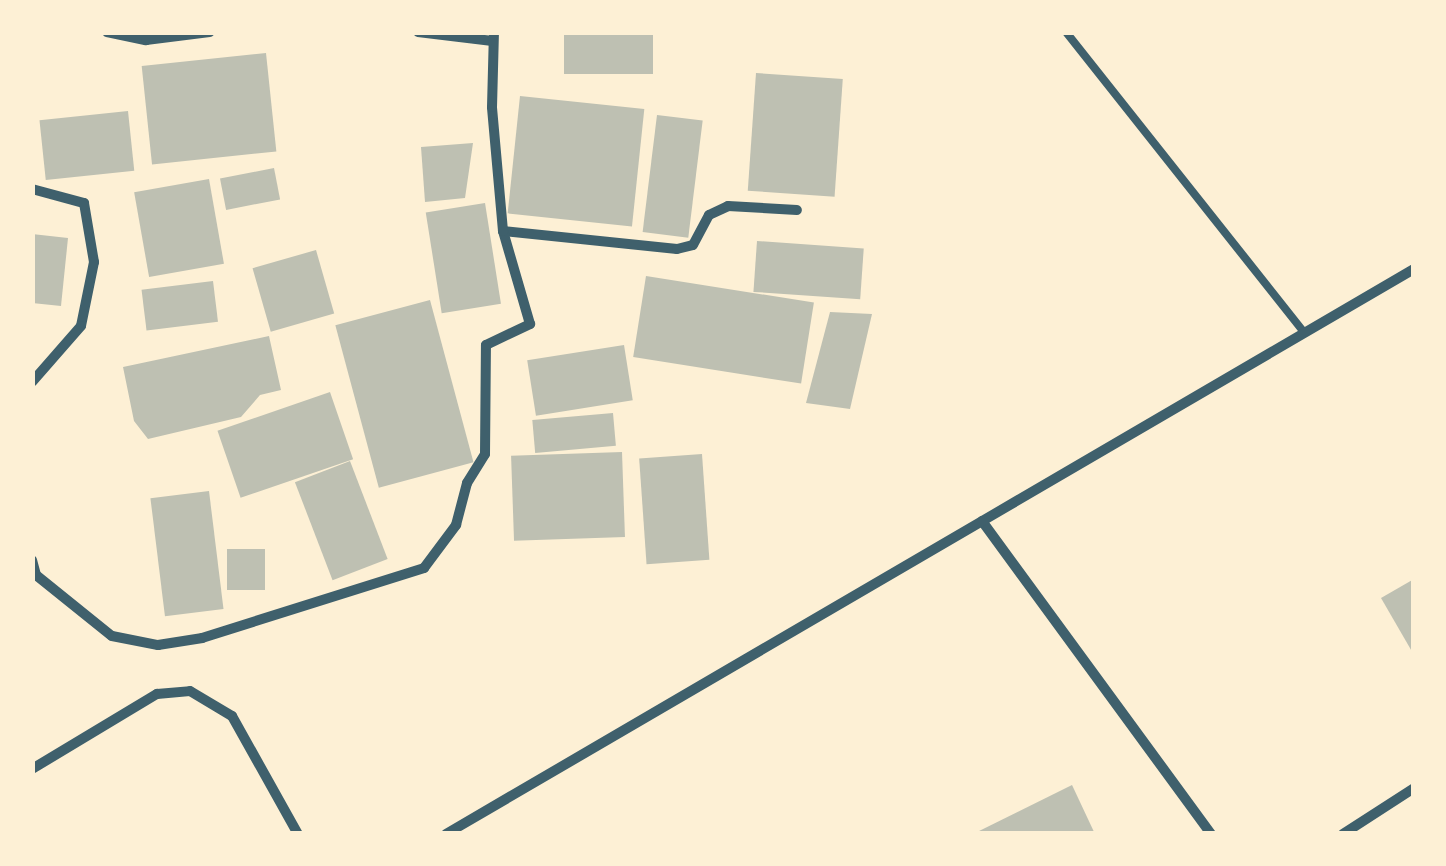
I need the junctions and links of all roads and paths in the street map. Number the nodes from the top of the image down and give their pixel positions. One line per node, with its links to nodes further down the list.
1 (107, 32): 2 (street)
2 (210, 32)
3 (418, 32): 5 (street)
4 (1066, 32): 10 (lane)
5 (493, 37): 8 (street)
6 (32, 189): 11 (street)
7 (798, 210): 8 (street)
8 (503, 231): 14 (street)
9 (1414, 269): 10 (street)
10 (1303, 331): 12 (street)
11 (32, 382)
12 (982, 521): 18 (street); 19 (street)
13 (32, 560): 14 (street)
14 (34, 575)
15 (32, 769): 17 (street)
16 (1414, 788): 20 (street)
17 (298, 834)
18 (446, 834)
19 (1211, 834)
20 (1343, 834)

